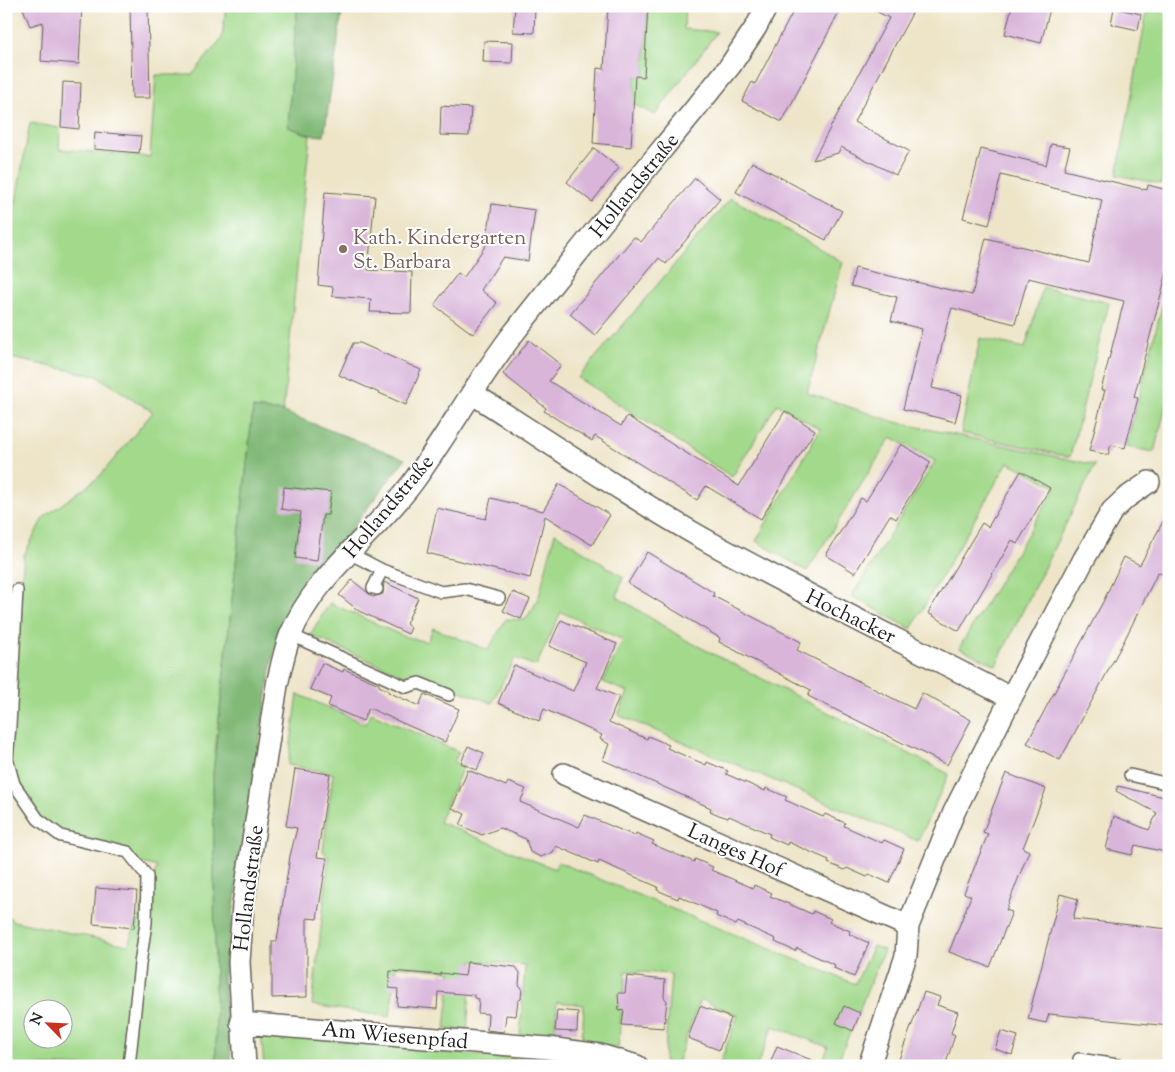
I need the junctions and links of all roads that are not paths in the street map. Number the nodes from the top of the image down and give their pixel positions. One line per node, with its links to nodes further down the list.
1 (767, 6): 2 (street, Hollandstraße)
2 (473, 394): 4 (street, Hollandstraße); 11 (street, Hochacker)
3 (1149, 482): 11 (street)
4 (350, 553): 5 (lane); 9 (street, Hollandstraße)
5 (382, 570): 6 (lane); 8 (lane)
6 (376, 589)
7 (17, 590): 18 (lane)
8 (499, 598)
9 (291, 635): 10 (lane); 16 (street, Hollandstraße)
10 (449, 695)
11 (1011, 698): 15 (street)
12 (564, 774): 15 (street, Langes Hof)
13 (1130, 776): 14 (lane)
14 (1169, 784)
15 (908, 926): 21 (street)
16 (242, 1023): 19 (street, Hollandstraße); 20 (street, Am Wiesenpfad)
17 (1079, 1059): 22 (lane)
18 (128, 1066)
19 (244, 1066)
20 (638, 1066)
21 (869, 1066)
22 (1124, 1066)

